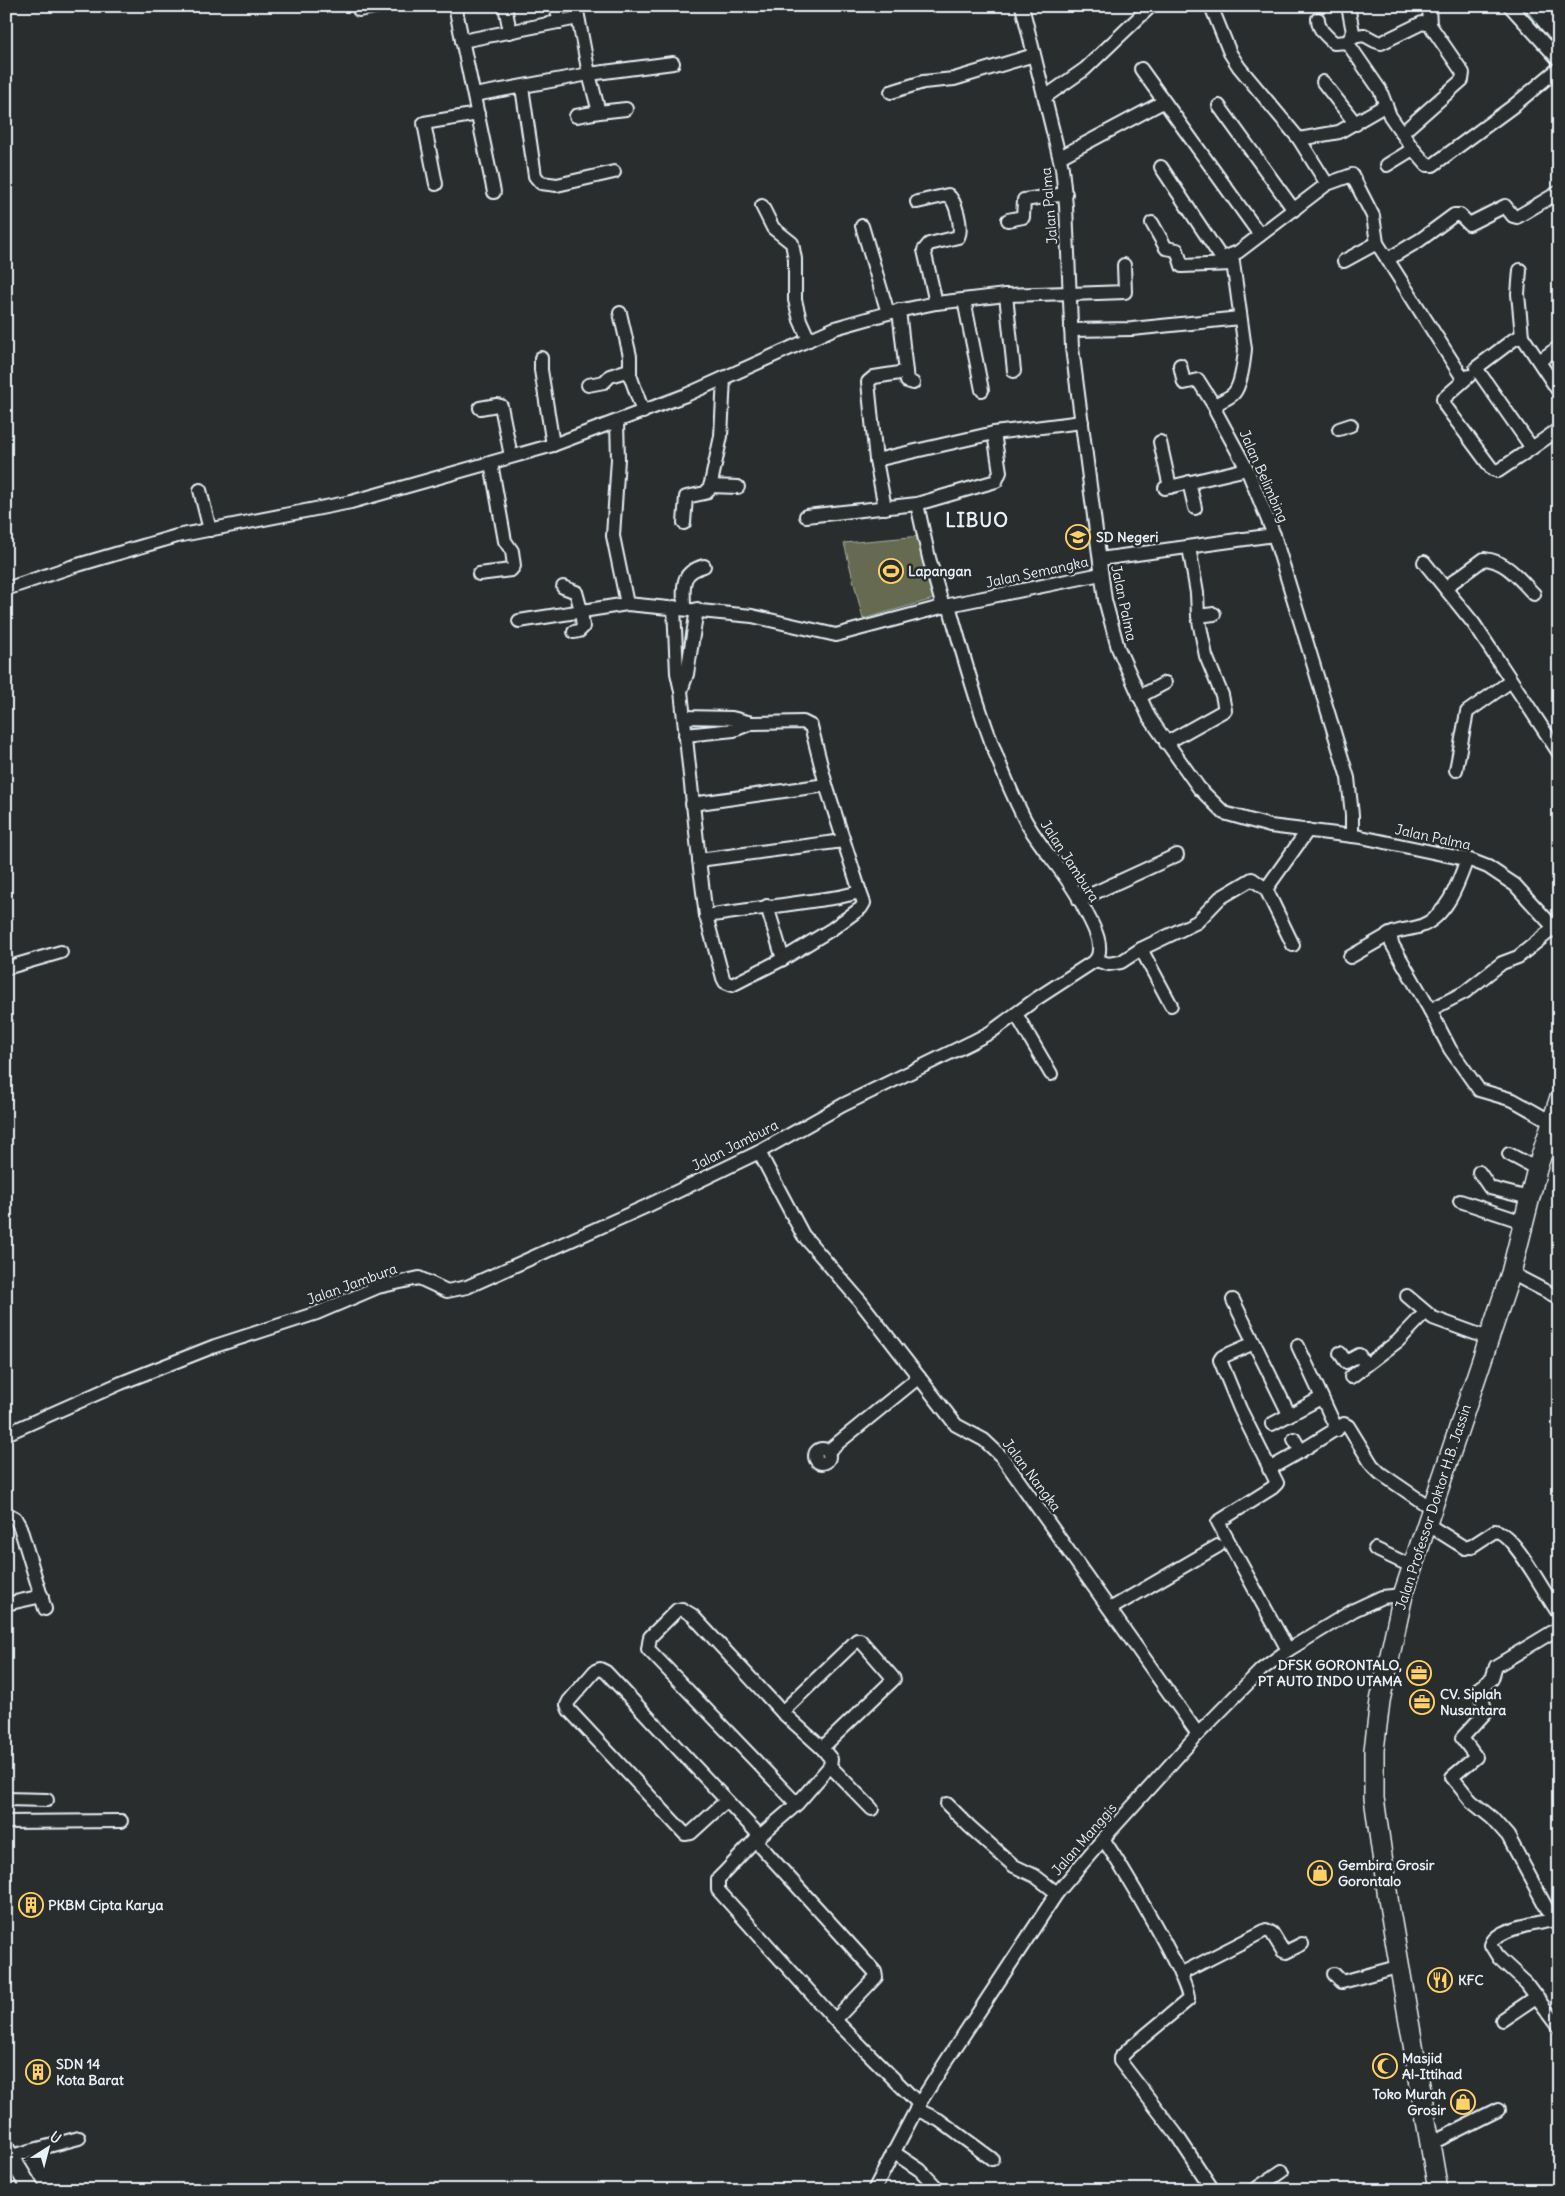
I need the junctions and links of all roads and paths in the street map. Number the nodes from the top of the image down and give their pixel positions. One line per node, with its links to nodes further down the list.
1 (380, 6): 11 (street)
2 (455, 6): 18 (street)
3 (505, 6): 16 (street)
4 (556, 6): 14 (street)
5 (1022, 6): 19 (street, Jalan Palma)
6 (1151, 6): 29 (street)
7 (1211, 6): 39 (street)
8 (1348, 6): 17 (street)
9 (1429, 6): 15 (street)
10 (1510, 6): 20 (street)
11 (359, 10)
12 (577, 12): 14 (street); 24 (street)
13 (1318, 18): 17 (street)
14 (560, 22): 16 (street)
15 (1430, 25): 17 (street); 38 (street)
16 (510, 32): 18 (street)
17 (1349, 40): 31 (street)
18 (462, 41): 28 (street)
19 (1034, 55): 27 (street); 29 (street, Jalan Palma)
20 (1559, 60)
21 (673, 63): 24 (street)
22 (1559, 68): 40 (street)
23 (1140, 69): 30 (street)
24 (589, 74): 26 (street); 34 (street)
25 (1322, 82): 37 (street)
26 (522, 87): 28 (street); 44 (street)
27 (891, 92)
28 (474, 95): 35 (street)
29 (1045, 97): 41 (street, Jalan Palma)
30 (1163, 102): 41 (street); 56 (street)
31 (1386, 105): 37 (street); 38 (street)
32 (1219, 106): 52 (street)
33 (626, 109): 34 (street)
34 (599, 112): 36 (street)
35 (478, 114): 45 (street); 47 (street)
36 (576, 116)
37 (1356, 124): 39 (street)
38 (1402, 133): 40 (street)
39 (1299, 139): 46 (street)
40 (1413, 149): 42 (street)
41 (1060, 157): 49 (street, Jalan Palma)
42 (1388, 165)
43 (1161, 166): 58 (street)
44 (614, 172)
45 (436, 184)
46 (1328, 184): 52 (street); 57 (street)
47 (494, 192)
48 (1559, 192): 59 (street)
49 (1066, 194): 53 (street); 63 (street, Jalan Palma)
50 (917, 202): 66 (street)
51 (762, 206): 72 (street)
52 (1294, 210): 56 (street)
53 (1008, 220)
54 (1152, 223): 58 (street)
55 (862, 226): 67 (street)
56 (1260, 236): 58 (street)
57 (1378, 243): 59 (street); 60 (street)
58 (1232, 259): 69 (street)
59 (1388, 259): 81 (street)
60 (1344, 261)
61 (1124, 266): 63 (street)
62 (1520, 270): 71 (street)
63 (1070, 293): 64 (street); 70 (street, Jalan Palma)
64 (1006, 295): 65 (street); 79 (street)
65 (964, 300): 66 (street); 83 (street)
66 (936, 302): 67 (street)
67 (894, 311): 72 (street); 96 (street)
68 (620, 313): 78 (street)
69 (1240, 318): 70 (street); 85 (street)
70 (1071, 330): 89 (street, Jalan Palma)
71 (1522, 336): 75 (street); 77 (street)
72 (809, 340): 80 (street)
73 (1559, 347): 75 (street)
74 (542, 358): 93 (street)
75 (1539, 362): 84 (street)
76 (1180, 365): 85 (street, Jalan Belimbing)
77 (1476, 368): 81 (street); 94 (street)
78 (629, 370): 82 (street); 87 (street)
79 (1014, 371)
80 (724, 378): 87 (street); 100 (street)
81 (1464, 380): 94 (street)
82 (588, 386)
83 (982, 390)
84 (1559, 392)
85 (1216, 407): 98 (street, Jalan Belimbing)
86 (480, 408): 95 (street)
87 (643, 412): 88 (street)
88 (617, 422): 93 (street); 120 (street)
89 (1082, 422): 91 (street); 111 (street, Jalan Palma)
90 (1559, 429): 94 (street)
91 (994, 433): 96 (street); 103 (street)
92 (1160, 442): 99 (street)
93 (553, 445): 95 (street)
94 (1532, 448)
95 (511, 456): 97 (street)
96 (876, 460): 104 (street)
97 (491, 463): 108 (street); 114 (street)
98 (1248, 469): 99 (street); 109 (street, Jalan Belimbing)
99 (1189, 482): 105 (street)
100 (710, 486): 101 (street); 107 (street)
101 (738, 487)
102 (200, 490): 108 (street)
103 (917, 504): 104 (street); 121 (street, Jalan Jambura)
104 (885, 508): 106 (street)
105 (1195, 508)
106 (806, 516)
107 (684, 523)
108 (210, 530): 118 (street)
109 (1274, 535): 110 (street); 143 (street, Jalan Belimbing)
110 (1189, 547): 111 (street); 125 (street)
111 (1100, 559): 115 (street, Jalan Palma)
112 (1424, 562): 117 (street)
113 (704, 566): 122 (street)
114 (479, 574)
115 (1101, 574): 121 (street, Jalan Semangka); 131 (street, Jalan Palma)
116 (562, 587): 123 (street)
117 (1446, 588): 119 (street); 128 (street)
118 (6, 589)
119 (1534, 594)
120 (627, 604): 122 (street, Jalan Semangka); 123 (street, Jalan Semangka)
121 (946, 606): 122 (street, Jalan Semangka); 150 (street, Jalan Jambura)
122 (685, 608): 130 (street); 130 (street)
123 (581, 610): 126 (street, Jalan Semangka); 127 (street)
124 (1214, 614): 125 (street)
125 (1198, 616): 137 (street)
126 (519, 621)
127 (574, 632)
128 (1511, 681): 138 (street); 139 (street)
129 (1165, 683): 131 (street)
130 (682, 691): 132 (street)
131 (1139, 697): 137 (street, Jalan Palma)
132 (684, 716): 133 (street); 136 (street)
133 (702, 718): 134 (street); 135 (street)
134 (752, 723): 135 (street); 140 (street)
135 (704, 733): 136 (street)
136 (685, 735): 141 (street)
137 (1166, 743): 142 (street, Jalan Palma)
138 (1559, 753)
139 (1456, 770)
140 (826, 785): 141 (street); 144 (street)
141 (692, 804): 147 (street)
142 (1308, 830): 143 (street, Jalan Palma); 148 (street)
143 (1352, 836): 146 (street, Jalan Palma)
144 (843, 841): 147 (street); 149 (street)
145 (1177, 855): 150 (street)
146 (1467, 859): 153 (street, Jalan Palma); 154 (street)
147 (698, 860): 152 (street)
148 (1266, 889): 155 (street); 156 (street)
149 (860, 892): 151 (street); 159 (street)
150 (1079, 900): 160 (street, Jalan Jambura)
151 (767, 906): 152 (street); 159 (street)
152 (706, 916): 159 (street)
153 (1556, 930): 163 (street)
154 (1390, 934): 158 (street); 163 (street)
155 (1293, 945)
156 (1141, 949): 160 (street); 162 (street)
157 (61, 952): 161 (street)
158 (1350, 957)
159 (783, 959)
160 (1096, 960): 164 (street, Jalan Jambura)
161 (6, 968)
162 (1171, 1005)
163 (1430, 1010): 167 (street)
164 (1016, 1014): 165 (street); 169 (street, Jalan Jambura)
165 (1051, 1074)
166 (1559, 1100): 167 (highway, Jalan Professor Doktor H.B. Jassin)
167 (1552, 1122): 168 (highway, Jalan Professor Doktor H.B. Jassin)
168 (1552, 1150): 171 (highway, Jalan Professor Doktor H.B. Jassin)
169 (760, 1152): 186 (street, Jalan Nangka); 192 (street, Jalan Jambura)
170 (1509, 1154): 171 (street)
171 (1537, 1169): 173 (highway, Jalan Professor Doktor H.B. Jassin)
172 (1479, 1172): 173 (street)
173 (1529, 1198): 175 (highway, Jalan Professor Doktor H.B. Jassin)
174 (1460, 1201): 175 (street)
175 (1523, 1222): 176 (highway, Jalan Professor Doktor H.B. Jassin)
176 (1511, 1273): 178 (street); 181 (highway, Jalan Professor Doktor H.B. Jassin)
177 (1407, 1296): 180 (street)
178 (1559, 1298)
179 (1232, 1300): 182 (street)
180 (1425, 1313): 181 (street); 185 (street)
181 (1488, 1338): 198 (highway, Jalan Professor Doktor H.B. Jassin)
182 (1254, 1344): 189 (street); 196 (street)
183 (1298, 1346): 188 (street)
184 (1340, 1353): 185 (street)
185 (1366, 1365): 187 (street)
186 (919, 1377): 194 (street); 204 (street, Jalan Nangka)
187 (1351, 1377)
188 (1321, 1398): 189 (street); 191 (street)
189 (1289, 1414): 190 (street)
190 (1272, 1424)
191 (1337, 1430): 195 (street); 198 (street)
192 (6, 1434)
193 (1294, 1439): 195 (street)
194 (828, 1451)
195 (1300, 1451): 196 (street)
196 (1269, 1469): 207 (street)
197 (6, 1513): 203 (street)
198 (1429, 1516): 201 (highway, Jalan Professor Doktor H.B. Jassin); 205 (street)
199 (1218, 1546): 204 (street)
200 (1375, 1549): 201 (street)
201 (1411, 1566): 202 (highway, Jalan Professor Doktor H.B. Jassin)
202 (1403, 1595): 207 (street, Jalan Manggis); 225 (highway, Jalan Professor Doktor H.B. Jassin)
203 (6, 1604)
204 (1110, 1609): 209 (street, Jalan Nangka)
205 (1559, 1614)
206 (1559, 1628): 223 (street)
207 (1288, 1650): 209 (street, Jalan Manggis)
208 (782, 1712): 210 (street); 210 (street); 215 (street)
209 (1198, 1734): 221 (street, Jalan Manggis)
210 (822, 1748): 211 (street)
211 (830, 1766): 215 (street); 217 (street)
212 (6, 1798): 213 (street)
213 (47, 1800)
214 (726, 1800): 214 (street); 220 (street)
215 (797, 1804): 220 (street)
216 (948, 1804): 222 (street)
217 (872, 1809)
218 (121, 1821): 219 (street)
219 (6, 1822)
220 (757, 1838): 229 (street); 229 (street)
221 (1103, 1839): 222 (street, Jalan Manggis); 226 (street)
222 (1057, 1893): 232 (street, Jalan Manggis)
223 (1556, 1920): 228 (street)
224 (1302, 1944): 226 (street)
225 (1401, 1966): 227 (street); 235 (highway, Jalan Professor Doktor H.B. Jassin)
226 (1180, 1974): 243 (street)
227 (1334, 1974)
228 (1536, 1997): 230 (street); 231 (street)
229 (835, 2020): 232 (street)
230 (1502, 2020)
231 (1559, 2028)
232 (917, 2107): 236 (street, Jalan Manggis); 238 (street)
233 (1498, 2110): 235 (street)
234 (79, 2138): 237 (street)
235 (1430, 2144): 245 (highway, Jalan Professor Doktor H.B. Jassin)
236 (893, 2152): 241 (street, Jalan Manggis); 242 (street)
237 (8, 2153): 240 (main road)
238 (992, 2159)
239 (1282, 2171): 244 (street)
240 (31, 2190)
241 (874, 2190)
242 (939, 2190)
243 (1213, 2190)
244 (1254, 2190)
245 (1438, 2190)

